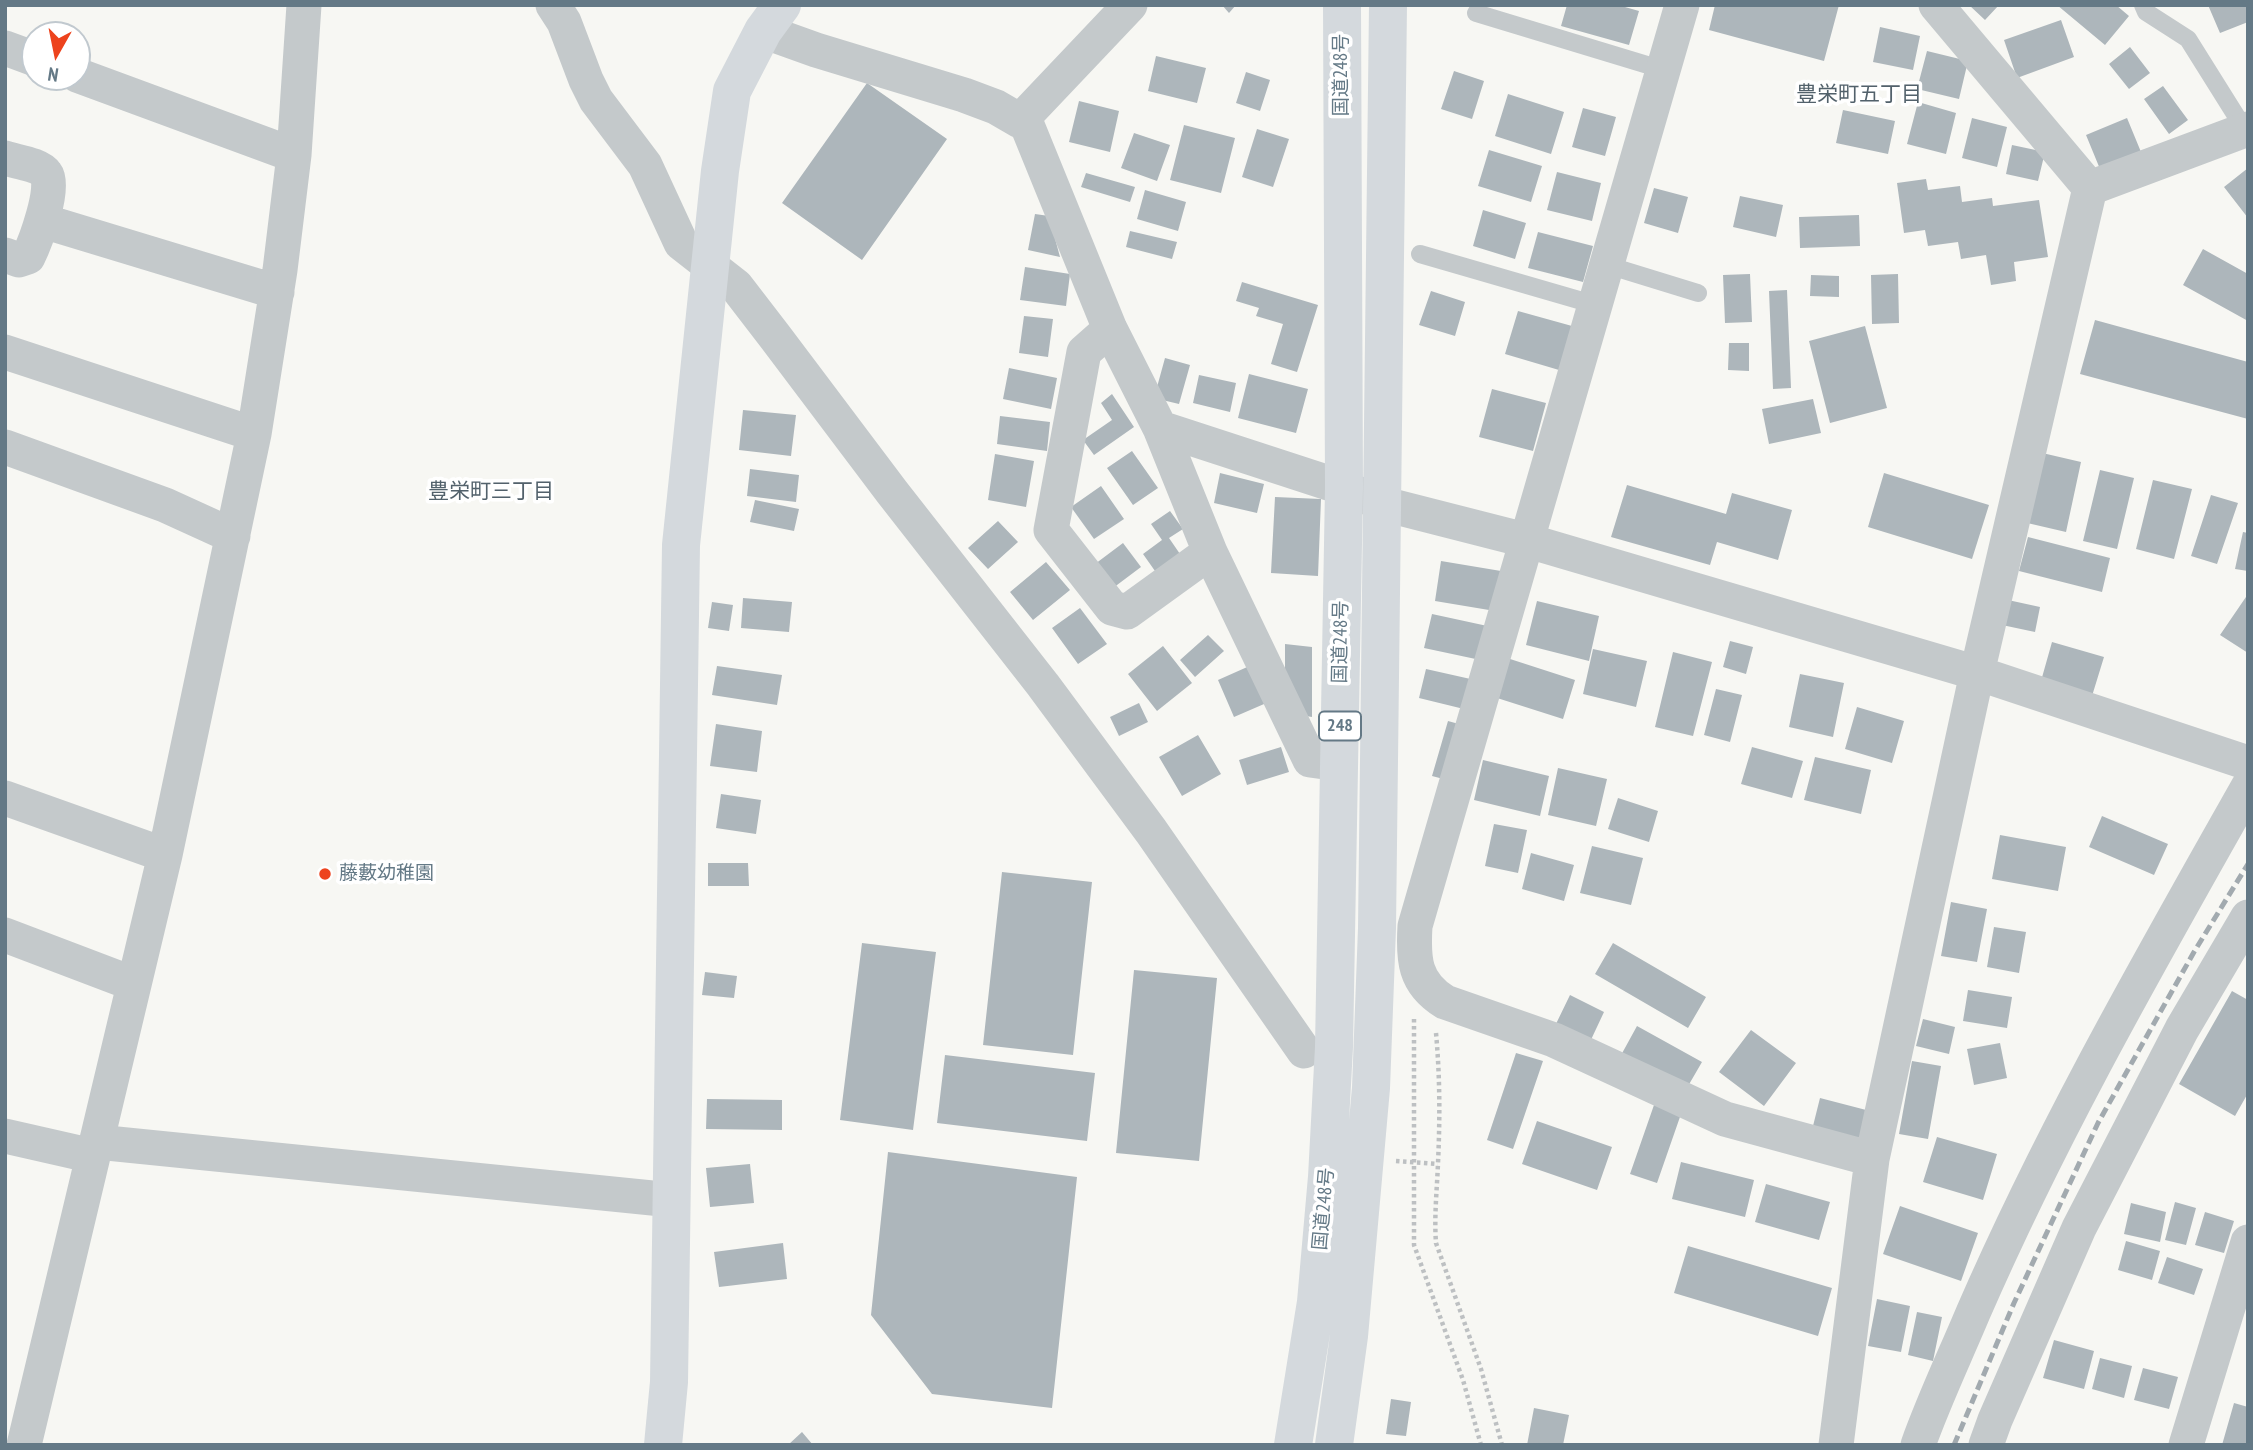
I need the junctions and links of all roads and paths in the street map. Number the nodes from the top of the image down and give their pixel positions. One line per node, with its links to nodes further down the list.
1 (304, 5): 15 (street)
2 (553, 5): 22 (street)
3 (1130, 5): 13 (street)
4 (1342, 5): 31 (main road, 国道248号 / 248)
5 (1388, 5): 32 (main road, 国道248号 / 248)
6 (1682, 5): 11 (street)
7 (1936, 5): 17 (street)
8 (2143, 5): 14 (lane)
9 (1476, 13): 11 (lane)
10 (773, 18): 13 (street); 22 (main road)
11 (1664, 70): 21 (street)
12 (91, 80): 15 (street)
13 (1024, 123): 26 (street)
14 (2246, 130): 17 (street)
15 (294, 155): 23 (street)
16 (5, 158): 18 (street)
17 (2090, 188): 36 (street)
18 (43, 221): 20 (street); 23 (street)
19 (1420, 254): 25 (lane)
20 (5, 256)
21 (1607, 265): 24 (lane); 25 (street)
22 (709, 266): 48 (street); 55 (main road)
23 (277, 292): 29 (street)
24 (1698, 293)
25 (1596, 305): 34 (street)
26 (1110, 329): 28 (street); 35 (street)
27 (5, 352): 29 (street)
28 (1160, 428): 31 (street); 35 (street)
29 (254, 434): 33 (street)
30 (5, 447): 33 (street)
31 (1344, 488): 32 (street); 38 (main road, 国道248号 / 248)
32 (1384, 504): 34 (street); 44 (main road, 国道248号 / 248)
33 (233, 536): 41 (street)
34 (1525, 540): 36 (street); 43 (street)
35 (1210, 552): 38 (street)
36 (1977, 673): 37 (street); 51 (street)
37 (2248, 763)
38 (1339, 764): 60 (main road, 国道248号 / 248)
39 (2248, 787): 65 (street)
40 (5, 798): 41 (street)
41 (164, 855): 46 (street)
42 (2248, 917): 66 (street)
43 (1415, 926): 44 (street); 47 (street)
44 (1377, 928): 61 (main road, 国道248号 / 248)
45 (5, 935): 46 (street)
46 (134, 984): 50 (street)
47 (1423, 1005): 51 (street); 53 (path); 54 (path)
48 (1304, 1051)
49 (5, 1136): 50 (street)
50 (95, 1149): 55 (street); 57 (street)
51 (1872, 1159): 64 (street)
52 (1392, 1161): 53 (path)
53 (1413, 1163): 54 (path); 62 (path)
54 (1438, 1164): 63 (path)
55 (672, 1200): 59 (main road)
56 (2248, 1242): 67 (street)
57 (20, 1399): 58 (street)
58 (24, 1445)
59 (663, 1445)
60 (1293, 1445)
61 (1334, 1445)
62 (1481, 1445)
63 (1502, 1445)
64 (1836, 1445)
65 (1918, 1445)
66 (1986, 1445)
67 (2186, 1445)

